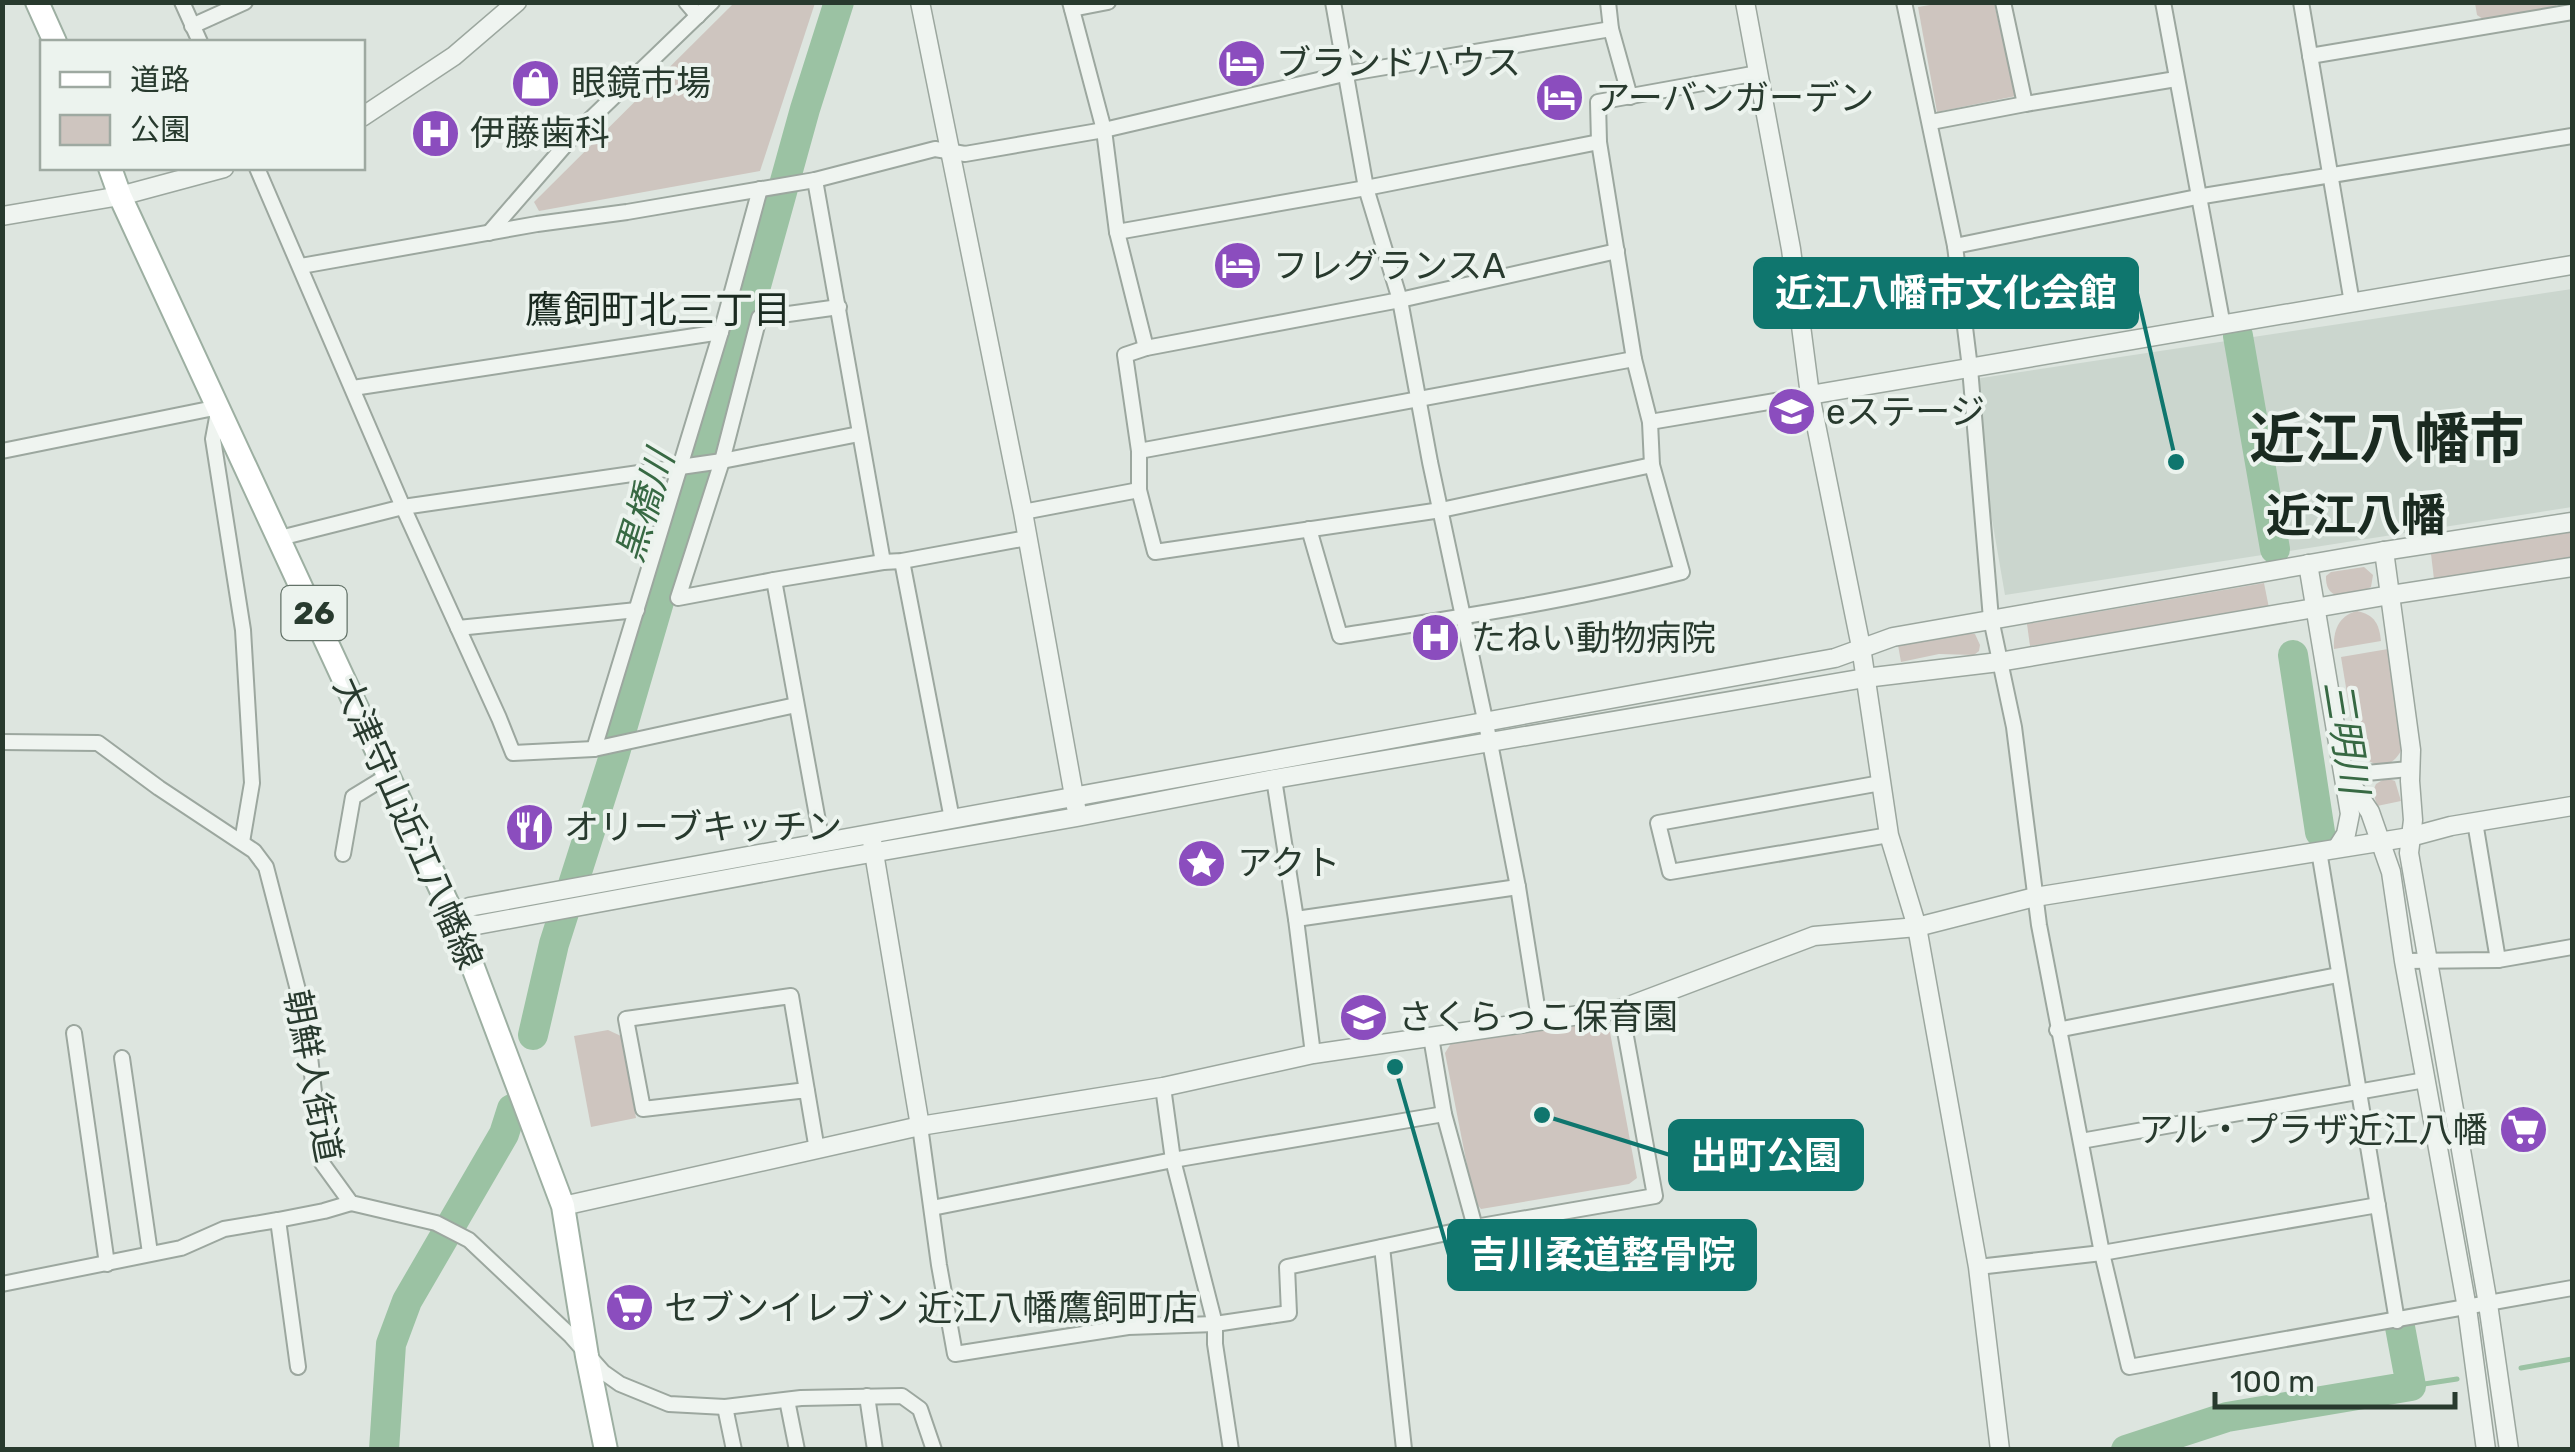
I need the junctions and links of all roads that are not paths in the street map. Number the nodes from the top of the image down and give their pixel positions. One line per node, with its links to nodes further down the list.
1 (38, 2): 21 (main road)
2 (182, 2): 19 (street)
3 (245, 2): 19 (street)
4 (517, 2): 29 (street)
5 (686, 2): 18 (street)
6 (712, 2): 18 (street)
7 (920, 2): 34 (street)
8 (1108, 2): 16 (street)
9 (1333, 2): 25 (street)
10 (1608, 2): 20 (street)
11 (1746, 2): 24 (street)
12 (1904, 2): 30 (street)
13 (2003, 2): 28 (street)
14 (2163, 2): 26 (street)
15 (2301, 2): 23 (street)
16 (1071, 6): 31 (street)
17 (2572, 7): 23 (street)
18 (698, 16): 46 (street)
19 (192, 26): 22 (street)
20 (1611, 29): 25 (street); 27 (street)
21 (54, 40)
22 (199, 40)
23 (2310, 56): 38 (street)
24 (1758, 73): 27 (street); 60 (street)
25 (1344, 74): 31 (street); 40 (street)
26 (2176, 79): 28 (street); 43 (street)
27 (1630, 97): 33 (street)
28 (2025, 104): 30 (street)
29 (365, 116)
30 (1931, 122): 47 (street)
31 (1104, 130): 34 (street); 45 (street)
32 (2572, 136): 38 (street)
33 (1599, 142): 40 (street); 48 (street)
34 (952, 153): 39 (street); 73 (street)
35 (111, 170): 42 (main road, 大津守山近江八幡線 / 26)
36 (217, 170): 42 (street)
37 (258, 170): 49 (street)
38 (2330, 176): 43 (street); 52 (street)
39 (815, 180): 41 (street); 53 (street)
40 (1366, 188): 45 (street); 51 (street)
41 (763, 189): 46 (street); 55 (street)
42 (120, 196): 44 (street); 62 (main road, 大津守山近江八幡線 / 26)
43 (2198, 197): 47 (street); 54 (street)
44 (2, 216)
45 (1117, 232): 56 (street)
46 (488, 234): 49 (street)
47 (1955, 246): 58 (street)
48 (1616, 251): 51 (street); 57 (street)
49 (300, 266): 59 (street)
50 (2572, 266): 52 (street)
51 (1400, 300): 56 (street); 61 (street)
52 (2352, 303): 54 (street)
53 (840, 307): 64 (street); 67 (street)
54 (2223, 326): 58 (street)
55 (721, 332): 59 (street); 69 (street)
56 (1146, 348): 66 (street)
57 (1634, 359): 61 (street); 63 (street)
58 (1970, 368): 60 (street); 88 (street)
59 (352, 388): 71 (street)
60 (1810, 395): 63 (street); 90 (street)
61 (1420, 400): 66 (street); 72 (street)
62 (220, 407): 65 (street); 76 (main road, 大津守山近江八幡線 / 26); 111 (street)
63 (1650, 422): 68 (street)
64 (859, 434): 67 (street); 80 (street)
65 (2, 451)
66 (1139, 451): 70 (street)
67 (722, 461): 69 (street); 83 (street)
68 (1652, 465): 72 (street); 87 (street)
69 (680, 466): 71 (street); 86 (street)
70 (1139, 490): 73 (street); 75 (street)
71 (403, 507): 76 (street); 89 (street)
72 (1441, 510): 75 (street); 87 (street)
73 (1023, 512): 77 (street)
74 (2572, 522): 78 (street)
75 (1309, 530): 87 (street)
76 (280, 538): 99 (main road, 大津守山近江八幡線 / 26)
77 (1027, 538): 79 (street); 103 (street)
78 (2384, 551): 81 (street); 84 (street)
79 (902, 561): 80 (street); 106 (street)
80 (883, 562): 83 (street)
81 (2308, 564): 85 (street); 88 (street)
82 (2572, 567): 84 (street)
83 (774, 580): 93 (street)
84 (2390, 594): 85 (street); 98 (street)
85 (2316, 607): 91 (street); 100 (street)
86 (637, 610): 89 (street); 97 (street)
87 (1464, 618): 94 (street)
88 (1991, 619): 90 (street); 91 (street)
89 (458, 628): 97 (street)
90 (1860, 648): 92 (street); 94 (street)
91 (1999, 662): 92 (street); 118 (street)
92 (1865, 678): 96 (street); 102 (street)
93 (796, 705): 97 (street); 112 (street)
94 (1485, 722): 96 (street); 103 (street)
95 (2, 742): 111 (street, 朝鮮人街道)
96 (1490, 743): 101 (street); 116 (street)
97 (594, 749)
98 (2410, 769): 100 (street); 109 (street)
99 (389, 776): 115 (street); 120 (main road, 大津守山近江八幡線 / 26)
100 (2344, 776): 110 (street); 114 (street)
101 (1274, 779): 105 (street); 119 (street)
102 (1881, 783): 108 (street); 108 (street)
103 (1074, 797): 105 (street); 106 (street)
104 (2572, 806): 107 (street)
105 (1078, 817): 113 (street)
106 (952, 819): 113 (street)
107 (2475, 822): 109 (street); 123 (street)
108 (1889, 835): 121 (street)
109 (2410, 837): 110 (street); 125 (street)
110 (2381, 841): 114 (street); 124 (street)
111 (242, 842): 143 (street, 朝鮮人街道)
112 (822, 842): 113 (street); 117 (street)
113 (872, 843): 117 (street); 139 (street)
114 (2328, 850): 118 (street); 126 (street)
115 (343, 854)
116 (1518, 886): 119 (street); 128 (street)
117 (594, 894): 120 (street); 120 (street)
118 (2034, 897): 121 (street); 129 (street)
119 (1296, 919): 132 (street)
120 (456, 922): 145 (main road, 大津守山近江八幡線 / 26)
121 (1916, 927): 127 (street); 153 (street)
122 (2572, 947): 123 (street)
123 (2498, 960): 125 (street)
124 (2404, 961): 125 (street); 134 (street)
125 (2426, 961): 156 (street)
126 (2338, 975): 129 (street); 137 (street)
127 (1620, 1009): 128 (street); 148 (street)
128 (1539, 1019): 131 (street)
129 (2057, 1030): 140 (street)
130 (74, 1033): 152 (street)
131 (1431, 1036): 132 (street); 138 (street)
132 (1313, 1054): 135 (street)
133 (122, 1058): 150 (street)
134 (2425, 1080): 137 (street); 157 (street)
135 (1163, 1087): 139 (street); 142 (street)
136 (808, 1090): 136 (street); 141 (street)
137 (2358, 1090): 140 (street); 144 (street)
138 (1444, 1114): 142 (street); 148 (street)
139 (920, 1126): 141 (street); 146 (street)
140 (2081, 1141): 151 (street)
141 (816, 1150): 145 (street)
142 (1173, 1160): 146 (street); 159 (street)
143 (350, 1202): 147 (street); 160 (street, 朝鮮人街道)
144 (2378, 1205): 151 (street); 158 (street)
145 (563, 1206): 160 (main road, 大津守山近江八幡線 / 26)
146 (932, 1208): 159 (street)
147 (278, 1220): 150 (street); 161 (street)
148 (1475, 1227): 149 (street)
149 (1382, 1246): 159 (street); 171 (street)
150 (150, 1253): 152 (street)
151 (2102, 1254): 153 (street); 158 (street)
152 (107, 1264): 154 (street)
153 (1978, 1267): 172 (street)
154 (2, 1284)
155 (2572, 1288): 156 (street)
156 (2488, 1304): 157 (street); 174 (street)
157 (2468, 1308): 158 (street); 173 (street)
158 (2398, 1320)
159 (1215, 1324): 170 (street)
160 (587, 1356): 164 (street, 朝鮮人街道); 165 (main road, 大津守山近江八幡線 / 26)
161 (298, 1367)
162 (867, 1396): 163 (street, 朝鮮人街道); 168 (street); 169 (street, 朝鮮人街道)
163 (787, 1400): 164 (street, 朝鮮人街道); 167 (street)
164 (725, 1408): 166 (street)
165 (606, 1450)
166 (734, 1450)
167 (796, 1450)
168 (876, 1450)
169 (934, 1450)
170 (1232, 1450)
171 (1404, 1450)
172 (2000, 1450)
173 (2486, 1450)
174 (2509, 1450)

